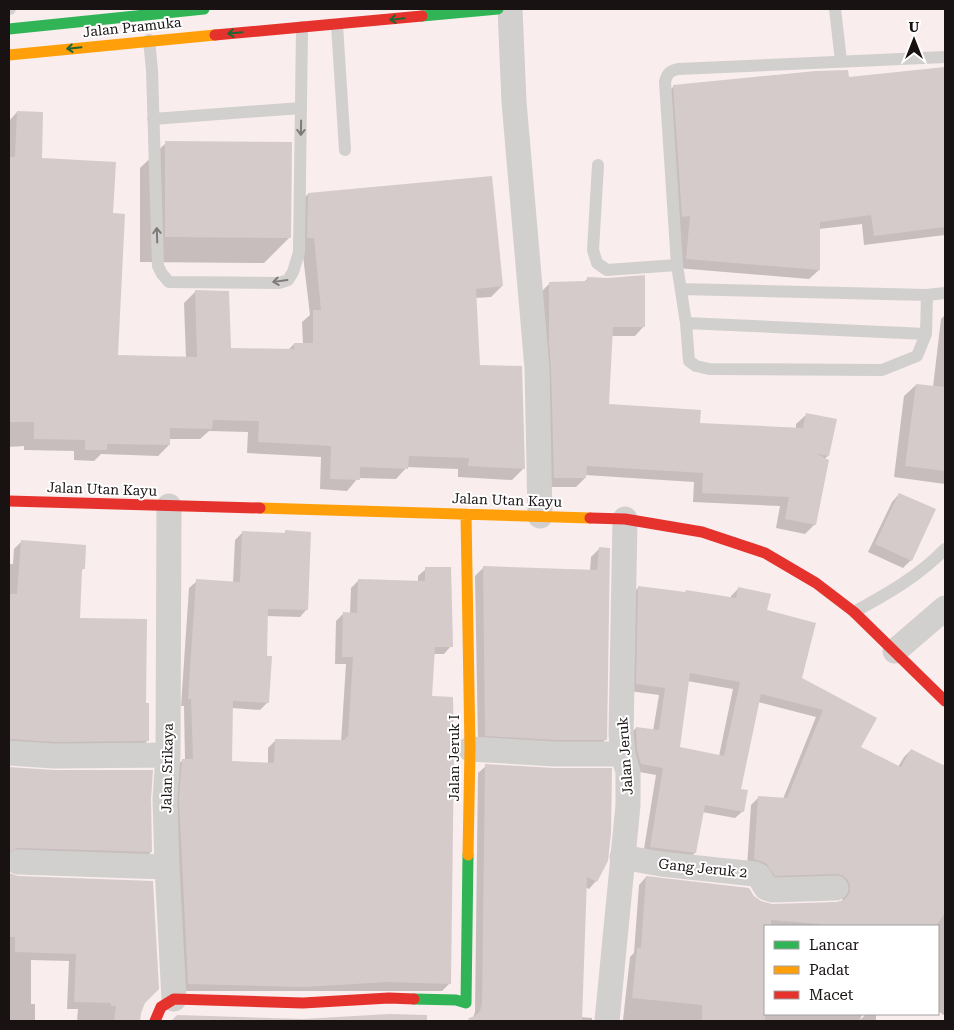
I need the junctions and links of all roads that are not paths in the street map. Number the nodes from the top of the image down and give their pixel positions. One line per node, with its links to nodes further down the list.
1 (204, 9): 7 (street, Jalan Pramuka)
2 (498, 9): 5 (street, Jalan Pramuka, one-way to 5)
3 (510, 9): 25 (street)
4 (835, 9): 11 (lane)
5 (337, 25): 6 (street, Jalan Pramuka); 14 (lane)
6 (302, 27): 8 (street, Jalan Pramuka, one-way to 8); 12 (lane)
7 (9, 29)
8 (149, 40): 9 (street, Jalan Pramuka, one-way to 9); 13 (lane)
9 (9, 55)
10 (945, 57): 11 (lane)
11 (841, 61): 16 (lane)
12 (301, 108): 13 (lane); 13 (lane, one-way to 13)
13 (153, 119)
14 (345, 150)
15 (598, 164): 16 (lane)
16 (677, 265): 17 (lane)
17 (681, 289): 19 (lane); 20 (lane)
18 (945, 293): 19 (lane)
19 (927, 296): 21 (lane)
20 (686, 323): 21 (lane); 21 (lane)
21 (926, 334)
22 (9, 501): 23 (street, Jalan Utan Kayu)
23 (169, 506): 24 (street, Jalan Utan Kayu); 35 (street, Jalan Srikaya)
24 (466, 514): 25 (street, Jalan Utan Kayu); 32 (street, Jalan Jeruk I)
25 (540, 516): 26 (street, Jalan Utan Kayu)
26 (625, 519): 29 (street, Jalan Utan Kayu); 34 (street, Jalan Jeruk)
27 (945, 549): 29 (lane)
28 (945, 608): 30 (street)
29 (854, 612): 30 (street, Jalan Utan Kayu)
30 (895, 651): 31 (street, Jalan Utan Kayu)
31 (945, 700)
32 (470, 750): 34 (street); 40 (street, Jalan Jeruk I)
33 (9, 753): 35 (street)
34 (622, 754): 36 (street, Jalan Jeruk)
35 (168, 755): 38 (street, Jalan Srikaya)
36 (622, 857): 39 (street, Gang Jeruk 2); 42 (street, Jalan Jeruk)
37 (18, 862): 38 (street)
38 (167, 867): 40 (street, Jalan Srikaya)
39 (836, 888)
40 (174, 1000): 41 (street)
41 (155, 1021)
42 (607, 1021)

